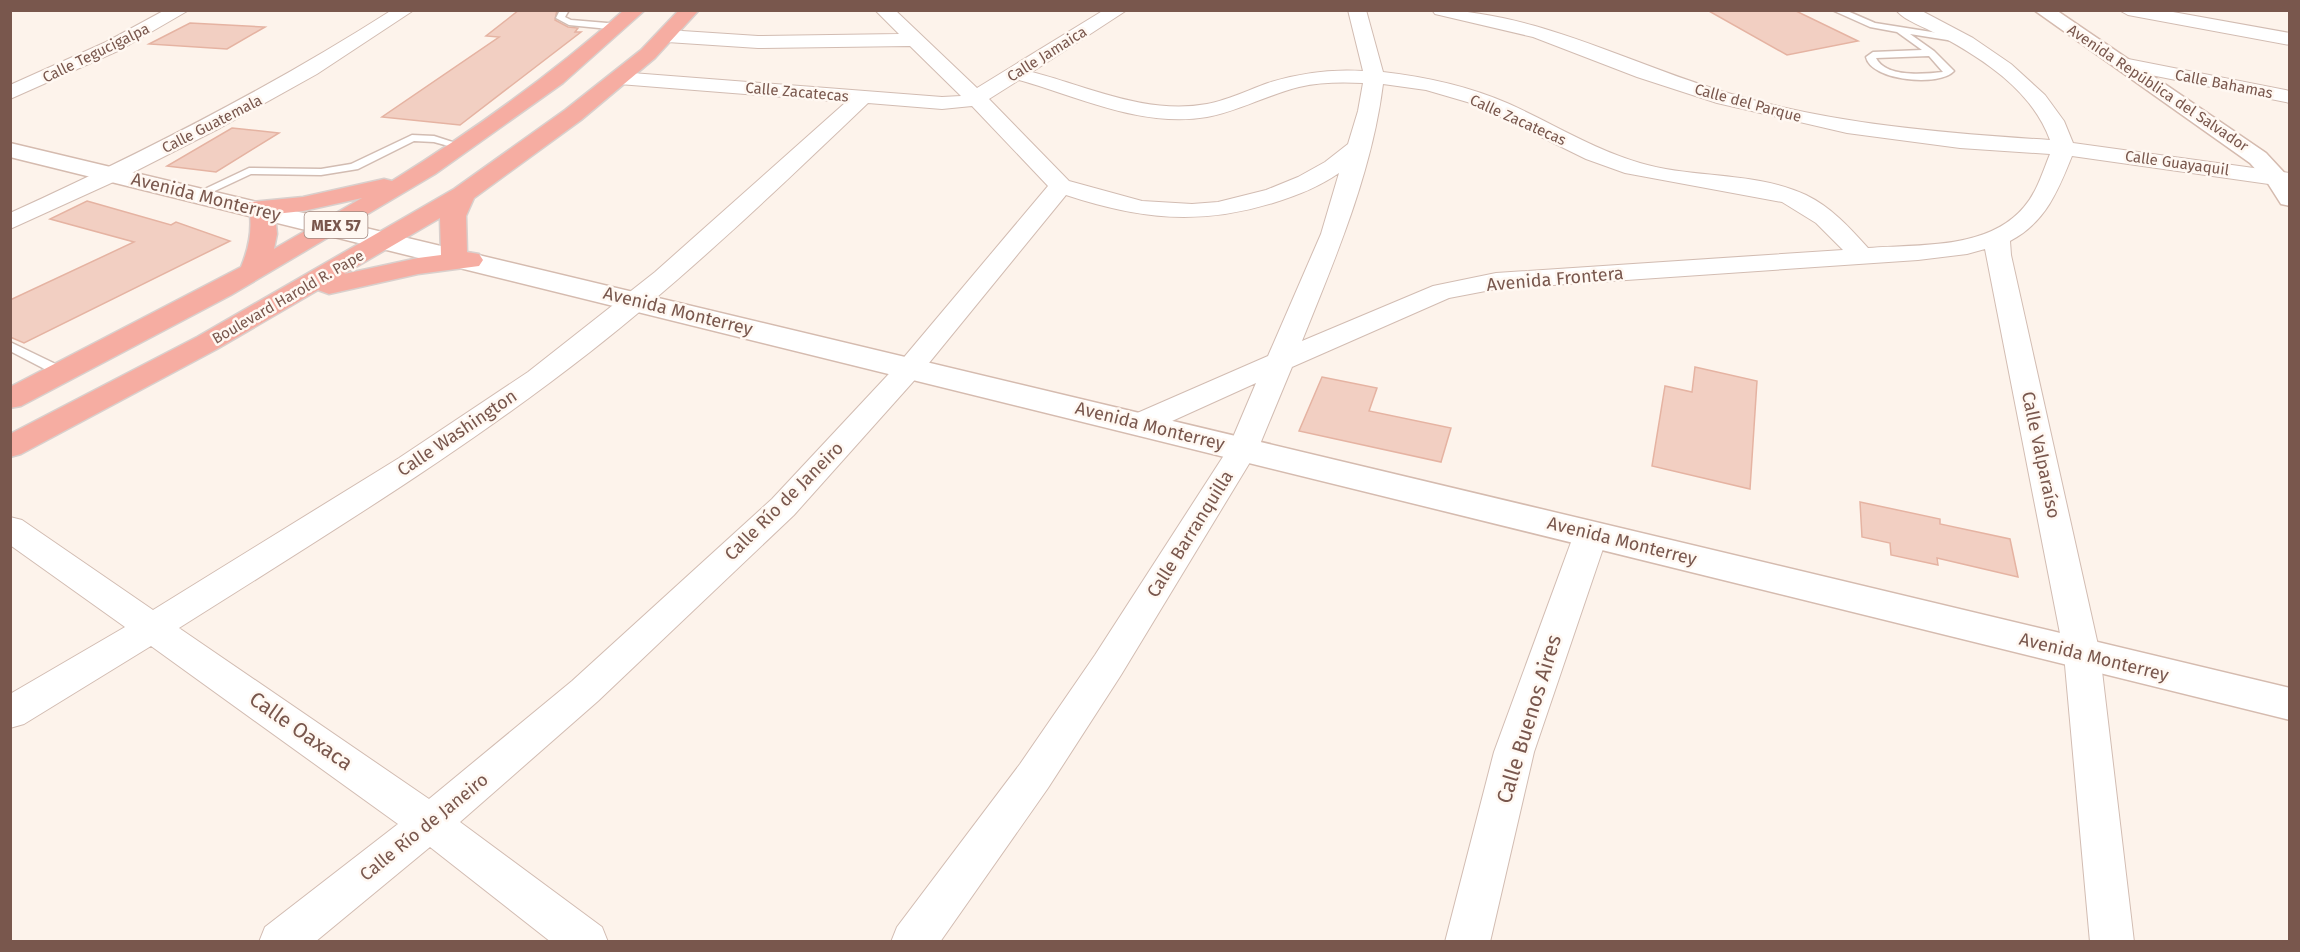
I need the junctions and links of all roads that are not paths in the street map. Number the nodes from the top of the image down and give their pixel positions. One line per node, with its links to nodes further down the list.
1 (180, 10): 24 (street, Calle Tegucigalpa)
2 (405, 10): 32 (street, Calle Guatemala)
3 (565, 10): 13 (lane)
4 (690, 10): 16 (highway, Boulevard Harold R. Pape / MEX 57)
5 (884, 10): 18 (street)
6 (1118, 10): 21 (street, Calle Jamaica)
7 (1357, 10): 22 (street, Calle Barranquilla)
8 (1441, 10): 15 (street, Calle del Parque)
9 (1526, 10): 15 (street)
10 (1836, 10): 14 (lane)
11 (2043, 10): 20 (street, Avenida República del Salvador)
12 (2128, 10): 17 (street)
13 (628, 19): 28 (highway, MEX 57)
14 (1903, 21): 19 (lane); 30 (street)
15 (1539, 33): 30 (street, Calle del Parque)
16 (667, 36): 18 (street); 23 (highway, Boulevard Harold R. Pape / MEX 57)
17 (2289, 39)
18 (915, 40): 27 (street)
19 (1931, 53): 19 (lane)
20 (2123, 64): 26 (street, Calle Bahamas); 34 (street, Avenida República del Salvador)
21 (1015, 74): 22 (street, Calle Zacatecas); 27 (street, Calle Jamaica)
22 (1374, 77): 29 (street, Calle Barranquilla); 44 (street, Calle Zacatecas)
23 (619, 78): 25 (street, Calle Zacatecas); 36 (highway, Boulevard Harold R. Pape / MEX 57)
24 (10, 93)
25 (863, 97): 27 (street, Calle Zacatecas); 48 (street, Calle Washington)
26 (2289, 97)
27 (976, 98): 35 (street)
28 (463, 147): 33 (highway, MEX 57); 37 (lane)
29 (1357, 148): 35 (street); 50 (street, Calle Barranquilla)
30 (2064, 148): 34 (street, Calle Guayaquil); 42 (street)
31 (10, 150): 32 (street, Avenida Monterrey)
32 (114, 175): 37 (street, Avenida Monterrey); 40 (street, Calle Guatemala)
33 (415, 179): 39 (highway); 41 (highway, MEX 57)
34 (2283, 179): 38 (street, Avenida República del Salvador)
35 (1061, 186): 51 (street, Calle Río de Janeiro)
36 (463, 194): 43 (highway, Boulevard Harold R. Pape / MEX 57); 45 (highway)
37 (198, 195): 39 (street, Avenida Monterrey)
38 (2289, 199)
39 (257, 209): 41 (street, Avenida Monterrey); 46 (highway)
40 (10, 222)
41 (332, 227): 43 (street, Avenida Monterrey); 46 (highway, MEX 57)
42 (1997, 238): 44 (street, Avenida Frontera); 60 (street, Calle Valparaíso)
43 (386, 240): 45 (street, Avenida Monterrey); 47 (highway, Boulevard Harold R. Pape / MEX 57)
44 (1862, 256): 50 (street, Avenida Frontera)
45 (462, 258): 47 (highway); 48 (street, Avenida Monterrey)
46 (252, 272): 52 (highway, MEX 57)
47 (289, 297): 55 (highway, Boulevard Harold R. Pape / MEX 57)
48 (637, 301): 51 (street, Avenida Monterrey); 59 (street, Calle Washington)
49 (10, 346): 52 (lane)
50 (1281, 360): 54 (street, Avenida Frontera); 56 (street, Calle Barranquilla)
51 (910, 368): 54 (street, Avenida Monterrey); 63 (street, Calle Río de Janeiro)
52 (63, 373): 53 (highway, MEX 57)
53 (10, 399)
54 (1139, 424): 56 (street, Avenida Monterrey)
55 (10, 447)
56 (1243, 449): 58 (street, Avenida Monterrey); 66 (street, Calle Barranquilla)
57 (10, 528): 59 (street, Calle Oaxaca)
58 (1591, 534): 60 (street, Avenida Monterrey); 67 (street, Calle Buenos Aires)
59 (155, 628): 62 (street, Calle Washington); 63 (street, Calle Oaxaca)
60 (2082, 654): 61 (street, Avenida Monterrey); 68 (street, Calle Valparaíso)
61 (2289, 704)
62 (10, 713)
63 (430, 823): 64 (street, Calle Río de Janeiro); 65 (street, Calle Oaxaca)
64 (281, 942)
65 (586, 942)
66 (913, 942)
67 (1467, 942)
68 (2112, 942)

